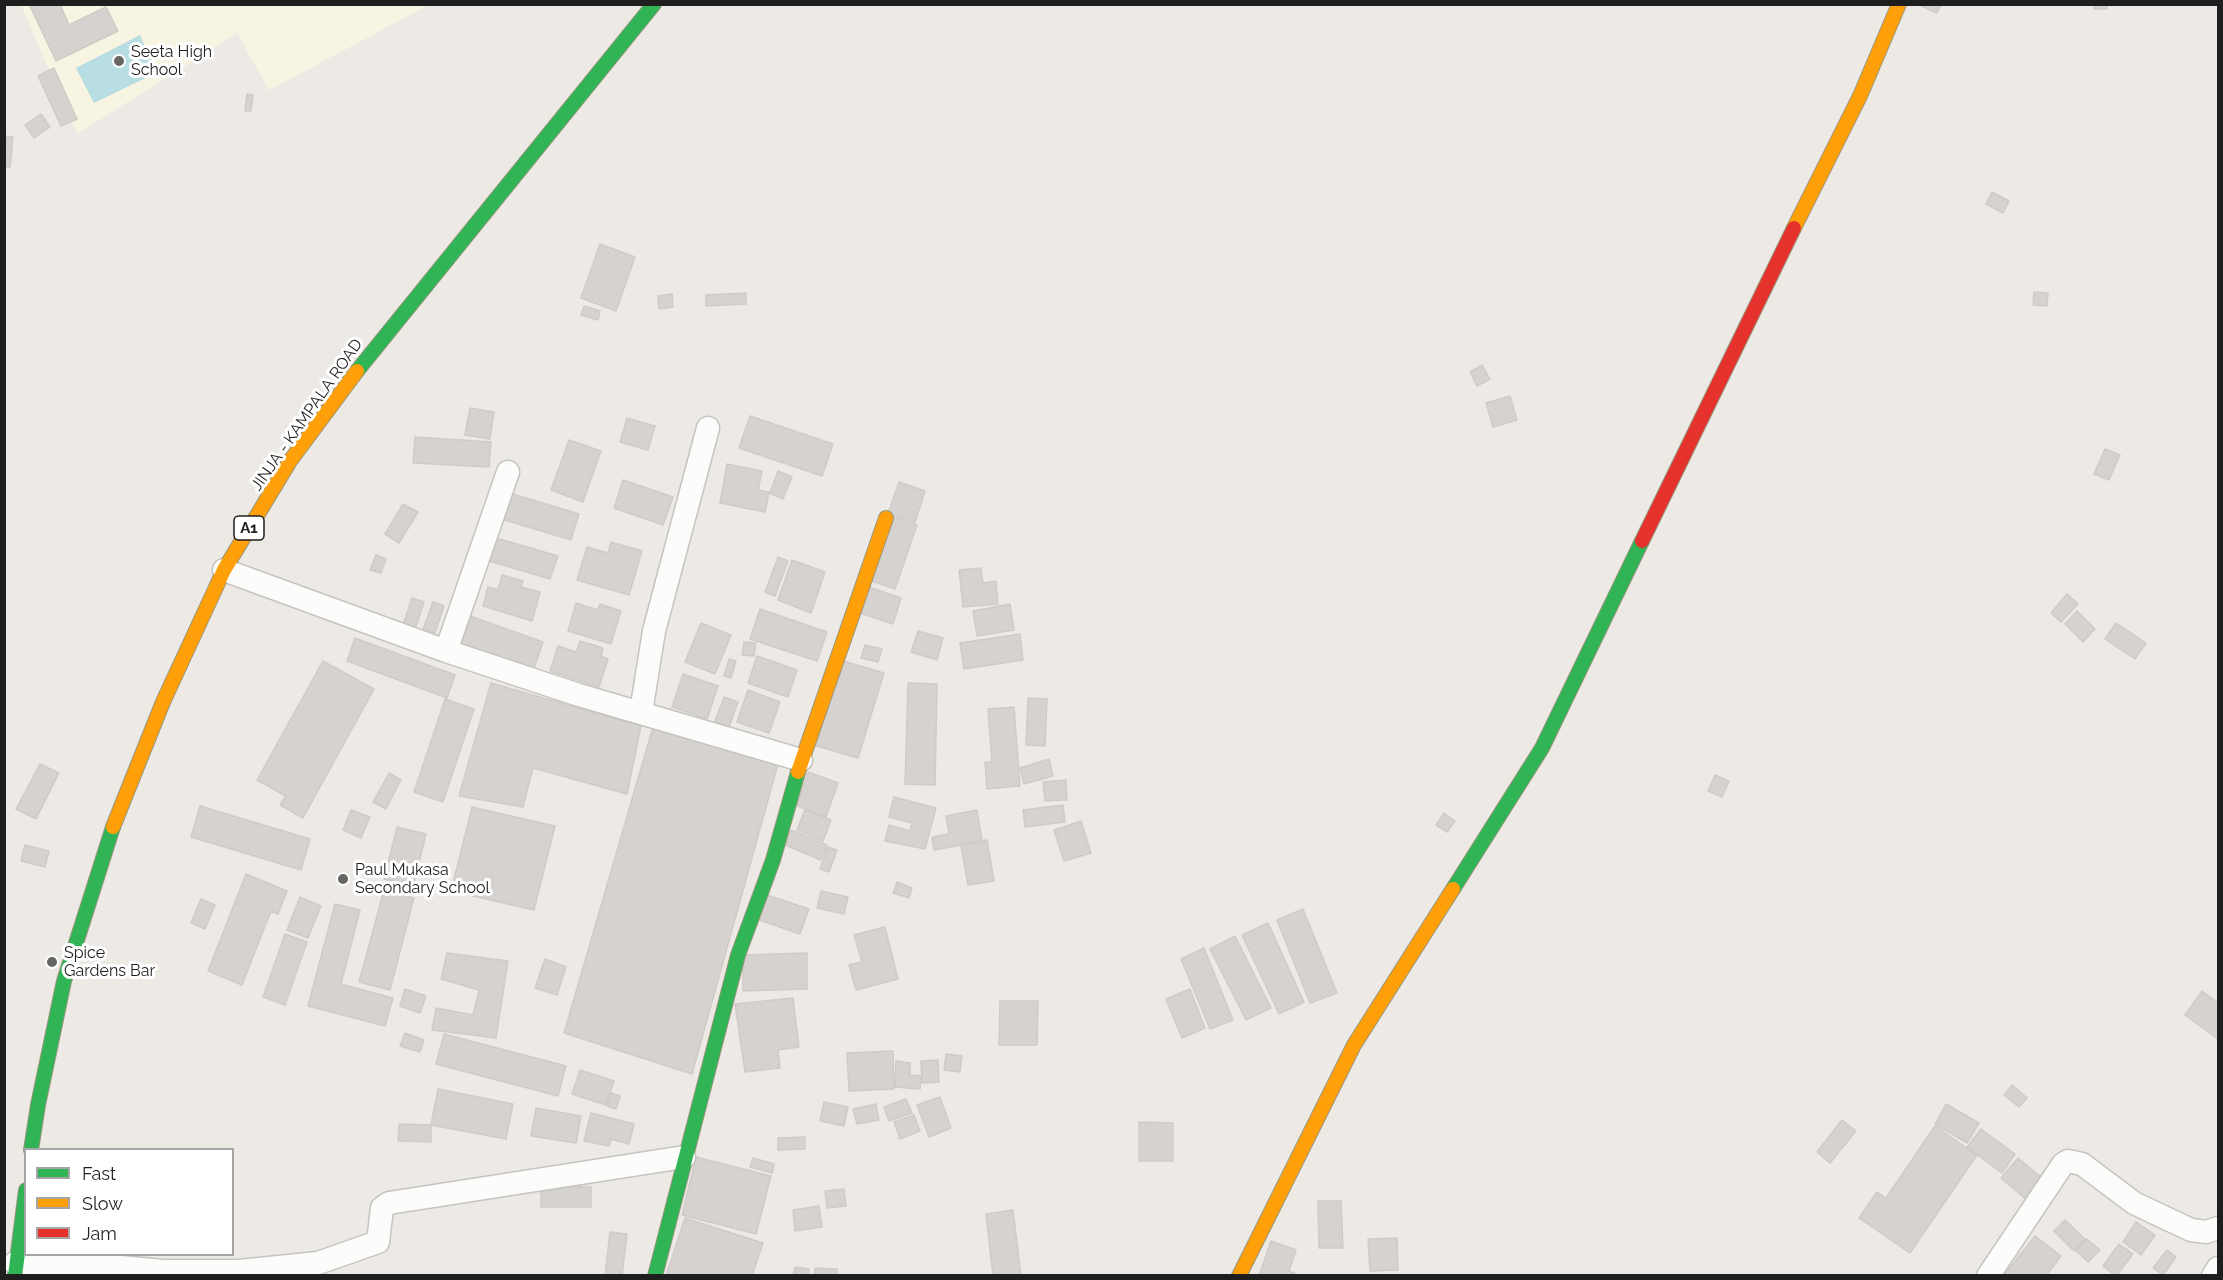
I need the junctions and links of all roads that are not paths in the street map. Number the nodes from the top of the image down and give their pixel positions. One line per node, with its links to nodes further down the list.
1 (654, 4): 6 (main road, JINJA - KAMPALA ROAD / A1)
2 (1899, 4): 17 (main road)
3 (708, 428): 8 (street)
4 (508, 472): 7 (street)
5 (886, 518): 9 (main road)
6 (224, 570): 7 (street); 10 (main road, JINJA - KAMPALA ROAD / A1)
7 (446, 651): 8 (street)
8 (641, 712): 9 (street)
9 (801, 760): 11 (main road)
10 (31, 1148)
11 (684, 1156): 15 (street); 16 (main road)
12 (24, 1205): 15 (main road)
13 (2218, 1227): 18 (street)
14 (2218, 1268): 19 (street)
15 (15, 1269)
16 (655, 1275)
17 (1239, 1275)
18 (1988, 1275)
19 (2213, 1275)

